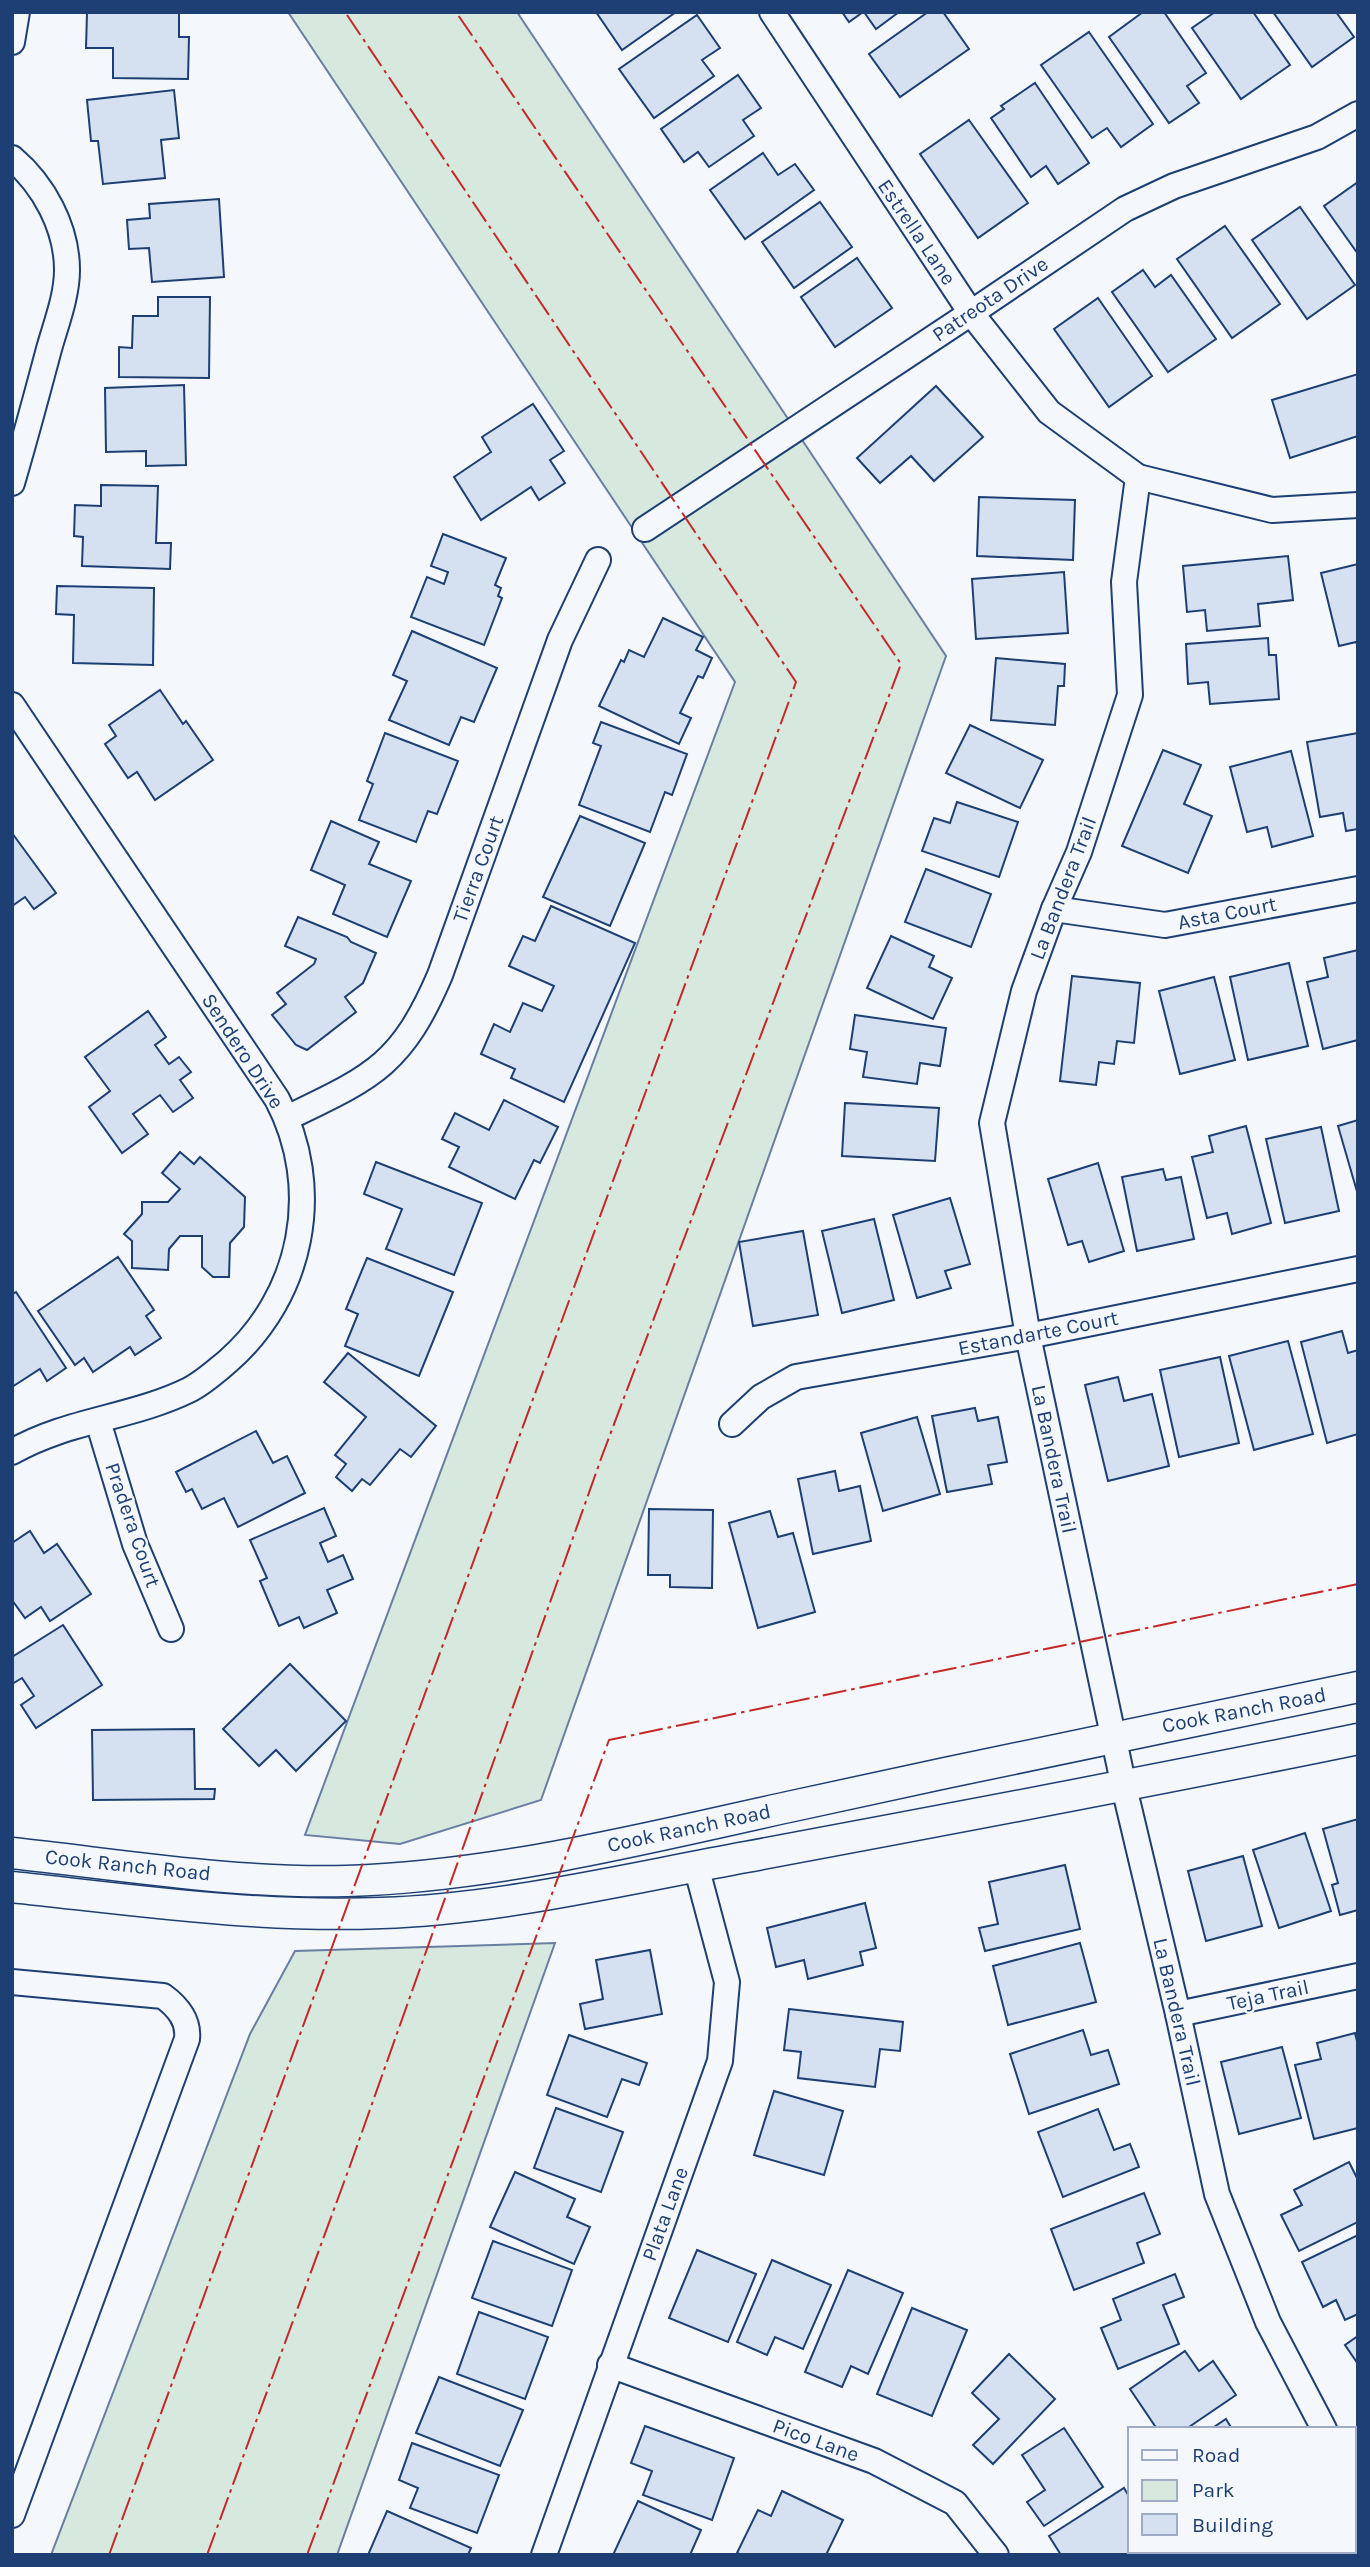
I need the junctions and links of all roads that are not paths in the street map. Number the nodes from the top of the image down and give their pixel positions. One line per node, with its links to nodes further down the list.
1 (17, 12): 3 (street)
2 (772, 12): 6 (street, Estrella Lane)
3 (12, 42)
4 (1358, 114): 6 (street, Patreota Drive)
5 (12, 158): 8 (street)
6 (971, 313): 7 (street, Estrella Lane); 10 (street, Patreota Drive)
7 (1139, 477): 9 (street, Estrella Lane); 14 (street, La Bandera Trail)
8 (12, 483)
9 (1358, 505)
10 (645, 528)
11 (598, 561): 15 (street, Tierra Court)
12 (12, 705): 15 (street, Sendero Drive)
13 (1358, 889): 14 (street, Asta Court)
14 (1054, 909): 17 (street, La Bandera Trail)
15 (287, 1118): 18 (street, Sendero Drive)
16 (1358, 1269): 17 (street, Estandarte Court)
17 (1028, 1336): 19 (street, Estandarte Court); 23 (street, La Bandera Trail)
18 (98, 1421): 20 (street, Sendero Drive); 21 (street, Pradera Court)
19 (732, 1424)
20 (12, 1452)
21 (171, 1629)
22 (1358, 1687): 23 (street, Cook Ranch Road)
23 (1113, 1736): 25 (street, La Bandera Trail); 26 (street, Cook Ranch Road)
24 (1358, 1739): 25 (street, Cook Ranch Road)
25 (1124, 1787): 27 (street, Cook Ranch Road); 31 (street, La Bandera Trail)
26 (12, 1853)
27 (696, 1866): 28 (street, Cook Ranch Road); 32 (street, Plata Lane)
28 (12, 1887)
29 (1358, 1976): 31 (street, Teja Trail)
30 (12, 1982): 34 (street)
31 (1178, 2014): 33 (street, La Bandera Trail)
32 (610, 2365): 35 (street, Plata Lane); 36 (street, Pico Lane)
33 (1323, 2427)
34 (12, 2515)
35 (544, 2555)
36 (996, 2555)

